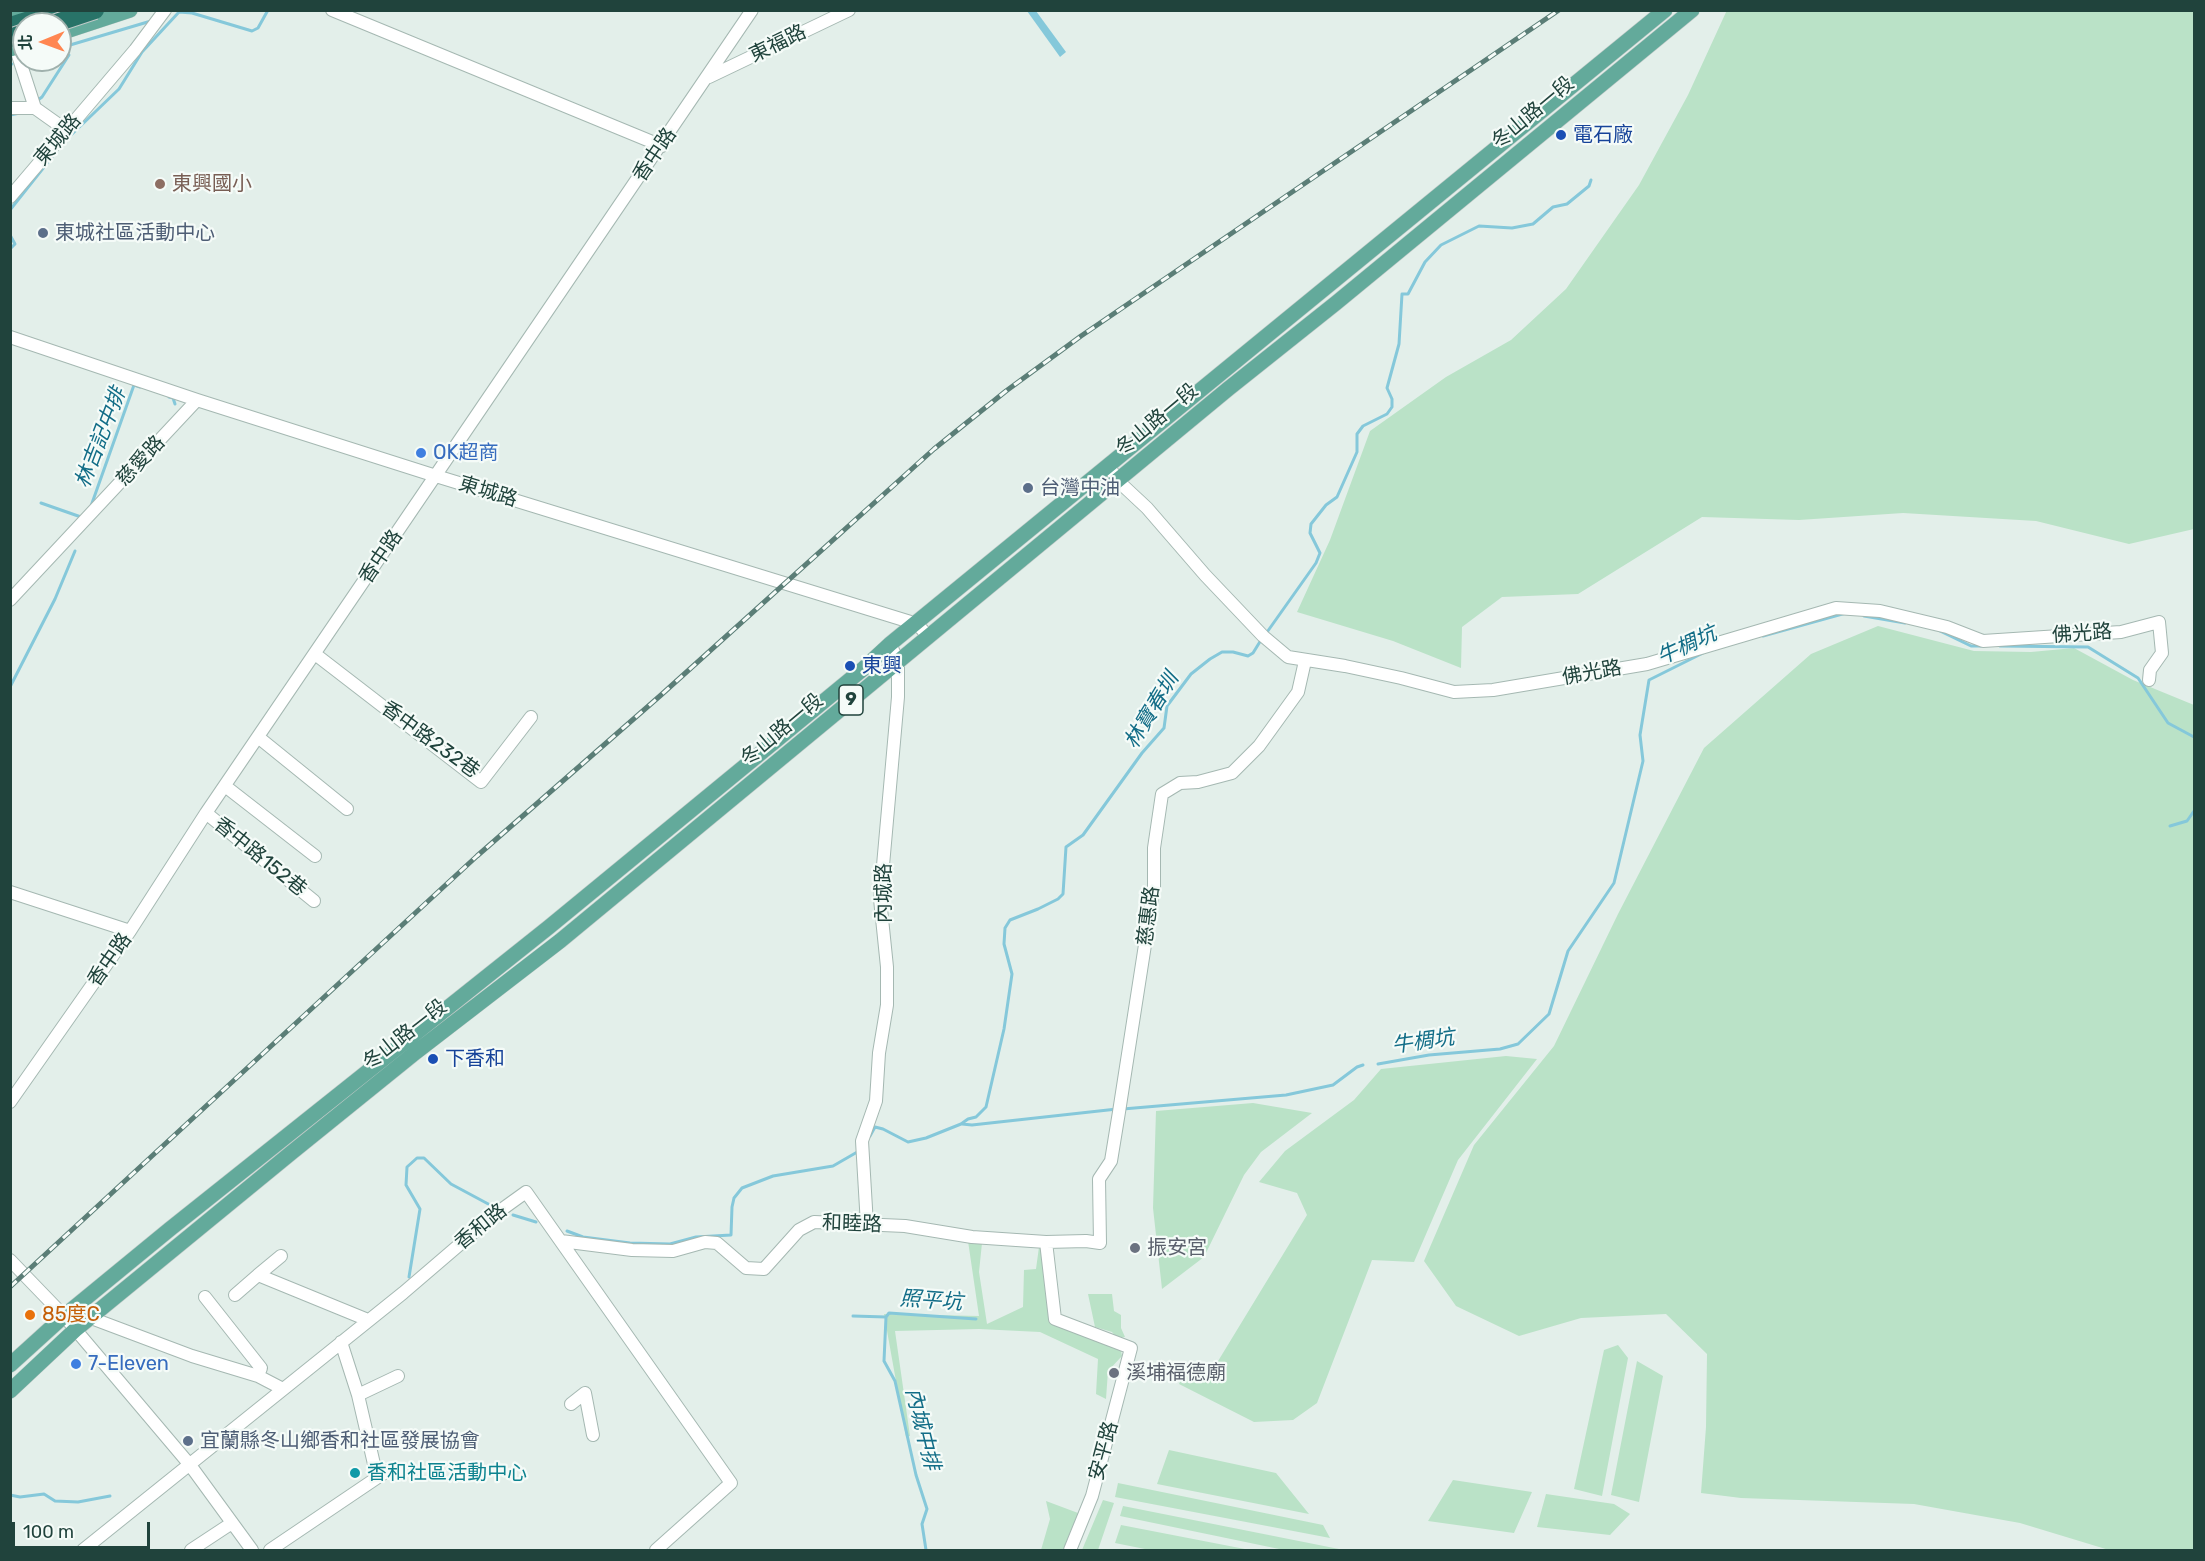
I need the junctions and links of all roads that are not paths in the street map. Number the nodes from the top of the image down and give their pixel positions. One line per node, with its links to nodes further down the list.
1 (21, 10): 11 (main road)
2 (61, 10): 14 (highway)
3 (84, 10): 12 (main road)
4 (130, 10): 12 (main road)
5 (165, 10): 22 (street, 東城路)
6 (332, 10): 23 (street)
7 (752, 10): 18 (street, 香中路)
8 (849, 10): 18 (street, 東福路)
9 (1665, 10): 17 (main road, 冬山路一段 / 9)
10 (1692, 10): 19 (main road, 冬山路一段 / 9)
11 (10, 14)
12 (96, 16): 13 (highway, bridge); 15 (main road)
13 (72, 20)
14 (10, 26)
15 (72, 27)
16 (25, 72): 21 (street)
17 (1585, 76): 19 (main road); 27 (main road, 冬山路一段 / 9)
18 (707, 78): 23 (street, 香中路)
19 (1595, 89): 29 (main road, 冬山路一段 / 9)
20 (10, 108): 21 (street)
21 (35, 108): 22 (street)
22 (66, 130): 24 (street, 東城路)
23 (662, 146): 28 (street, 香中路)
24 (10, 197)
25 (10, 337): 26 (street, 東城路)
26 (197, 400): 28 (street, 東城路); 30 (street, 慈愛路)
27 (1109, 466): 29 (street, 佛光路); 31 (main road, 冬山路一段 / 9)
28 (436, 477): 31 (street, 東城路); 34 (street, 香中路)
29 (1117, 480): 32 (main road, 冬山路一段 / 9); 36 (street, 佛光路)
30 (10, 600)
31 (917, 624): 32 (street); 33 (main road, 冬山路一段 / 9)
32 (928, 636): 35 (main road, 冬山路一段 / 9)
33 (890, 644): 35 (street, 內城路); 46 (main road, 冬山路一段 / 9)
34 (315, 654): 38 (street, 香中路232巷); 39 (street, 香中路)
35 (898, 661): 48 (main road, 冬山路一段 / 9); 51 (street, 內城路)
36 (1305, 661): 37 (street, 佛光路); 54 (street, 慈惠路)
37 (2149, 680)
38 (531, 717)
39 (258, 737): 40 (street, 香中路); 41 (street)
40 (225, 786): 42 (street, 香中路); 43 (street)
41 (347, 809)
42 (206, 813): 45 (street, 香中路152巷); 47 (street, 香中路)
43 (315, 856)
44 (10, 892): 47 (street)
45 (314, 901)
46 (549, 927): 48 (main road); 49 (main road, 冬山路一段 / 9)
47 (130, 931): 50 (street, 香中路)
48 (560, 941): 49 (main road, 冬山路一段 / 9)
49 (411, 1046): 60 (main road, 冬山路一段 / 9); 61 (main road, 冬山路一段 / 9)
50 (10, 1102)
51 (867, 1225): 52 (street, 和睦路); 53 (street, 和睦路)
52 (561, 1241): 62 (street, 香和路); 79 (street, 香和路)
53 (1046, 1242): 54 (street, 和睦路); 80 (street, 安平路)
54 (1100, 1243)
55 (281, 1256): 57 (street)
56 (10, 1260): 60 (street)
57 (258, 1275): 58 (street); 62 (street)
58 (235, 1295)
59 (205, 1298): 66 (street)
60 (64, 1316): 63 (street); 65 (main road, 冬山路一段 / 9)
61 (91, 1318): 63 (main road, 冬山路一段 / 9); 66 (street)
62 (368, 1320): 64 (street, 香和路)
63 (75, 1330): 69 (main road, 冬山路一段 / 9); 73 (street)
64 (341, 1342): 68 (street, 香和路); 70 (street)
65 (10, 1365)
66 (258, 1376): 68 (street)
67 (398, 1376): 70 (street)
68 (283, 1389): 73 (street, 香和路)
69 (10, 1391)
70 (358, 1395): 78 (street)
71 (571, 1404): 72 (street)
72 (593, 1435)
73 (190, 1465): 74 (street); 75 (street, 香和路)
74 (232, 1523): 76 (street); 77 (street)
75 (83, 1551)
76 (191, 1551)
77 (252, 1551)
78 (270, 1551)
79 (656, 1551)
80 (1070, 1551)

